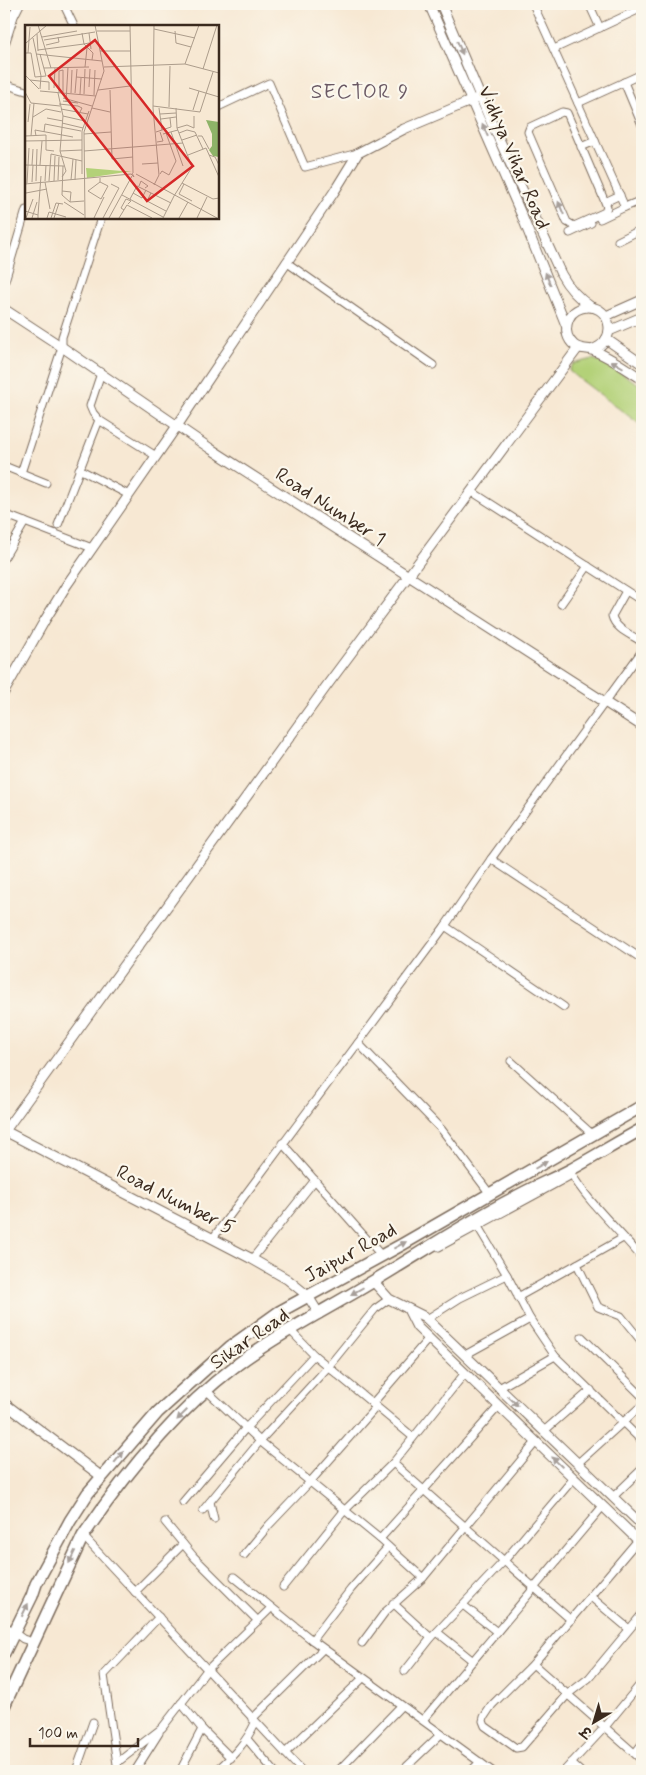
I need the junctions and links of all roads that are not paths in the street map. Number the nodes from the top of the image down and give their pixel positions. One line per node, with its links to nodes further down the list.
1 (19, 4): 10 (street)
2 (65, 4): 8 (street)
3 (429, 4): 16 (street, Vidhya Vihar Road)
4 (441, 4): 16 (street, Vidhya Vihar Road, one-way to 16)
5 (533, 4): 11 (street)
6 (589, 4): 9 (street)
7 (642, 6): 9 (street)
8 (74, 25)
9 (600, 28): 11 (street)
10 (5, 37)
11 (554, 49): 17 (street)
12 (642, 74): 13 (street)
13 (624, 82): 17 (street); 19 (street)
14 (4, 84): 15 (street)
15 (25, 91)
16 (476, 99): 24 (street); 37 (street, Vidhya Vihar Road); 41 (street, Vidhya Vihar Road, one-way to 16)
17 (578, 103): 20 (street)
18 (219, 108): 24 (street)
19 (642, 125)
20 (590, 129): 21 (street); 22 (street)
21 (577, 136): 23 (street); 27 (street, one-way to 21)
22 (595, 141): 23 (street); 25 (street)
23 (581, 147): 27 (street)
24 (358, 153): 34 (street)
25 (620, 195): 27 (street); 28 (street)
26 (642, 201): 28 (street)
27 (605, 202)
28 (625, 208): 32 (street)
29 (25, 213): 35 (street)
30 (102, 219): 43 (street)
31 (642, 229): 33 (street)
32 (570, 233)
33 (618, 241)
34 (286, 262): 47 (street); 51 (street)
35 (4, 284)
36 (642, 300): 39 (street)
37 (590, 307): 39 (street); 41 (street)
38 (4, 309): 43 (street, Road Number 1)
39 (606, 316): 42 (street)
40 (642, 316): 42 (street)
41 (566, 324): 44 (street)
42 (608, 335): 45 (street); 46 (street)
43 (62, 346): 48 (street, Road Number 1); 55 (street)
44 (578, 348): 45 (street); 57 (street)
45 (591, 350): 49 (street, one-way to 45)
46 (642, 364)
47 (433, 365)
48 (101, 373): 50 (street); 51 (street, Road Number 1)
49 (642, 379)
50 (99, 420): 52 (street); 54 (street)
51 (177, 426): 52 (street); 65 (street, Road Number 1)
52 (156, 456): 58 (street)
53 (4, 466): 55 (street)
54 (79, 469): 58 (street); 61 (street)
55 (21, 472): 56 (street)
56 (46, 483)
57 (471, 491): 64 (street); 65 (street)
58 (129, 495): 62 (street)
59 (4, 514): 60 (street)
60 (25, 522): 62 (street); 63 (street)
61 (58, 525)
62 (92, 548): 71 (street)
63 (4, 558)
64 (588, 566): 66 (street); 68 (street)
65 (408, 576): 72 (street, Road Number 1); 81 (street)
66 (626, 591): 67 (street); 69 (street)
67 (642, 601)
68 (561, 604)
69 (642, 642)
70 (642, 651): 72 (street)
71 (4, 692)
72 (605, 702): 73 (street, Road Number 1); 74 (street)
73 (642, 726)
74 (491, 859): 75 (street); 76 (street)
75 (445, 926): 77 (street); 78 (street)
76 (642, 959)
77 (564, 1007)
78 (358, 1043): 84 (street); 87 (street)
79 (511, 1061): 82 (street)
80 (642, 1106): 82 (main road, Jaipur Road)
81 (4, 1131): 89 (street, Road Number 5)
82 (592, 1134): 87 (main road, Jaipur Road, one-way to 82)
83 (641, 1134): 85 (main road, Sikar Road)
84 (282, 1143): 86 (street); 89 (street)
85 (571, 1173): 88 (main road, Sikar Road); 90 (street)
86 (315, 1180): 91 (street); 92 (street)
87 (490, 1194): 91 (main road, Jaipur Road, one-way to 87)
88 (476, 1223): 95 (street); 96 (main road, Sikar Road)
89 (213, 1238): 92 (street, Road Number 5)
90 (623, 1238): 93 (street); 94 (street)
91 (381, 1255): 97 (main road, Jaipur Road)
92 (252, 1258): 97 (street, Road Number 5)
93 (642, 1258)
94 (578, 1264): 98 (street); 107 (street)
95 (507, 1275): 98 (street); 102 (street)
96 (373, 1281): 99 (street); 101 (main road, Sikar Road, one-way to 101)
97 (308, 1296): 101 (street, Road Number 5); 132 (main road, Jaipur Road, one-way to 97)
98 (518, 1297): 103 (street)
99 (390, 1299): 100 (street); 112 (street)
100 (408, 1309): 102 (street); 106 (street)
101 (319, 1314): 104 (main road, Sikar Road)
102 (427, 1319): 109 (street)
103 (530, 1319): 109 (street); 110 (street)
104 (290, 1330): 108 (street); 116 (main road, Sikar Road)
105 (582, 1337): 117 (street)
106 (429, 1338): 113 (street); 119 (street)
107 (642, 1342)
108 (314, 1355): 112 (street); 123 (street)
109 (465, 1355): 111 (street)
110 (555, 1356): 114 (street); 115 (street)
111 (473, 1363): 113 (street); 114 (street)
112 (328, 1367): 119 (street); 128 (street)
113 (464, 1372): 121 (street); 125 (street)
114 (498, 1388): 124 (street, one-way to 124)
115 (592, 1390): 122 (street); 124 (street)
116 (206, 1391): 123 (street); 146 (main road, Sikar Road, one-way to 146)
117 (642, 1396)
118 (4, 1402): 132 (street)
119 (374, 1405): 125 (street); 134 (street)
120 (642, 1405): 122 (street)
121 (500, 1406): 126 (street); 135 (street)
122 (624, 1423): 127 (street); 130 (street)
123 (245, 1429): 128 (street); 137 (street)
124 (544, 1431): 126 (street); 130 (street)
125 (414, 1438): 129 (street)
126 (535, 1441): 133 (street, one-way to 126); 145 (street)
127 (642, 1441)
128 (260, 1442): 134 (street); 138 (street)
129 (393, 1463): 135 (street); 141 (street)
130 (578, 1463): 136 (street)
131 (642, 1469): 136 (street)
132 (102, 1477): 168 (main road, Jaipur Road, one-way to 132)
133 (574, 1478): 139 (street); 152 (street)
134 (310, 1482): 141 (street); 151 (street)
135 (424, 1490): 145 (street); 147 (street)
136 (613, 1497): 139 (street); 144 (street)
137 (183, 1502)
138 (210, 1502): 140 (street); 142 (street)
139 (603, 1506): 148 (street); 156 (street)
140 (203, 1510)
141 (344, 1511): 147 (street); 155 (street)
142 (214, 1519)
143 (165, 1522): 149 (street)
144 (642, 1525)
145 (467, 1528): 152 (street); 154 (street)
146 (83, 1536): 157 (street); 173 (main road, Sikar Road, one-way to 173)
147 (380, 1539): 150 (street)
148 (640, 1542): 158 (street)
149 (183, 1544): 157 (street); 165 (street)
150 (388, 1547): 154 (street); 172 (street)
151 (244, 1555)
152 (504, 1561): 156 (street); 160 (street)
153 (234, 1577): 161 (street)
154 (423, 1578): 159 (street)
155 (284, 1587)
156 (535, 1587): 164 (street); 170 (street)
157 (135, 1592): 163 (street)
158 (591, 1597): 164 (street); 167 (street)
159 (393, 1603): 171 (street); 174 (street)
160 (463, 1605): 169 (street); 170 (street)
161 (271, 1608): 165 (street); 172 (street)
162 (642, 1614): 167 (street)
163 (159, 1617): 179 (street); 200 (street)
164 (571, 1620): 178 (street)
165 (258, 1621): 179 (street)
166 (4, 1625): 168 (street)
167 (629, 1629): 183 (street)
168 (14, 1632): 173 (street); 176 (main road, Jaipur Road)
169 (437, 1632): 171 (street); 177 (street)
170 (497, 1632): 177 (street)
171 (431, 1638): 180 (street)
172 (312, 1640): 175 (street)
173 (33, 1642): 185 (main road, Sikar Road)
174 (362, 1643)
175 (323, 1648): 181 (street); 188 (street)
176 (4, 1654)
177 (473, 1661): 187 (street)
178 (533, 1664): 183 (street); 183 (street)
179 (207, 1670): 184 (street); 188 (street)
180 (405, 1671)
181 (363, 1678): 186 (street); 196 (street)
182 (642, 1682): 190 (street)
183 (568, 1694): 190 (street)
184 (181, 1703): 191 (street); 192 (street)
185 (4, 1706)
186 (401, 1706): 187 (street); 210 (street)
187 (423, 1720): 193 (street)
188 (254, 1721): 194 (street); 196 (street)
189 (93, 1722): 205 (street)
190 (604, 1727): 197 (street); 202 (street)
191 (162, 1728): 200 (street); 207 (street)
192 (202, 1729): 198 (street); 208 (street)
193 (441, 1734): 201 (street); 211 (street)
194 (247, 1739): 198 (street); 203 (street)
195 (642, 1744): 197 (street)
196 (285, 1753): 204 (street)
197 (635, 1753): 199 (street)
198 (231, 1758): 209 (street)
199 (642, 1760)
200 (118, 1762): 206 (street)
201 (480, 1762): 212 (street); 213 (street)
202 (571, 1763): 214 (street); 215 (street)
203 (270, 1770)
204 (298, 1770)
205 (76, 1771)
206 (118, 1771)
207 (135, 1771)
208 (180, 1771)
209 (216, 1771)
210 (338, 1771)
211 (402, 1771)
212 (471, 1771)
213 (492, 1771)
214 (564, 1771)
215 (580, 1771)

